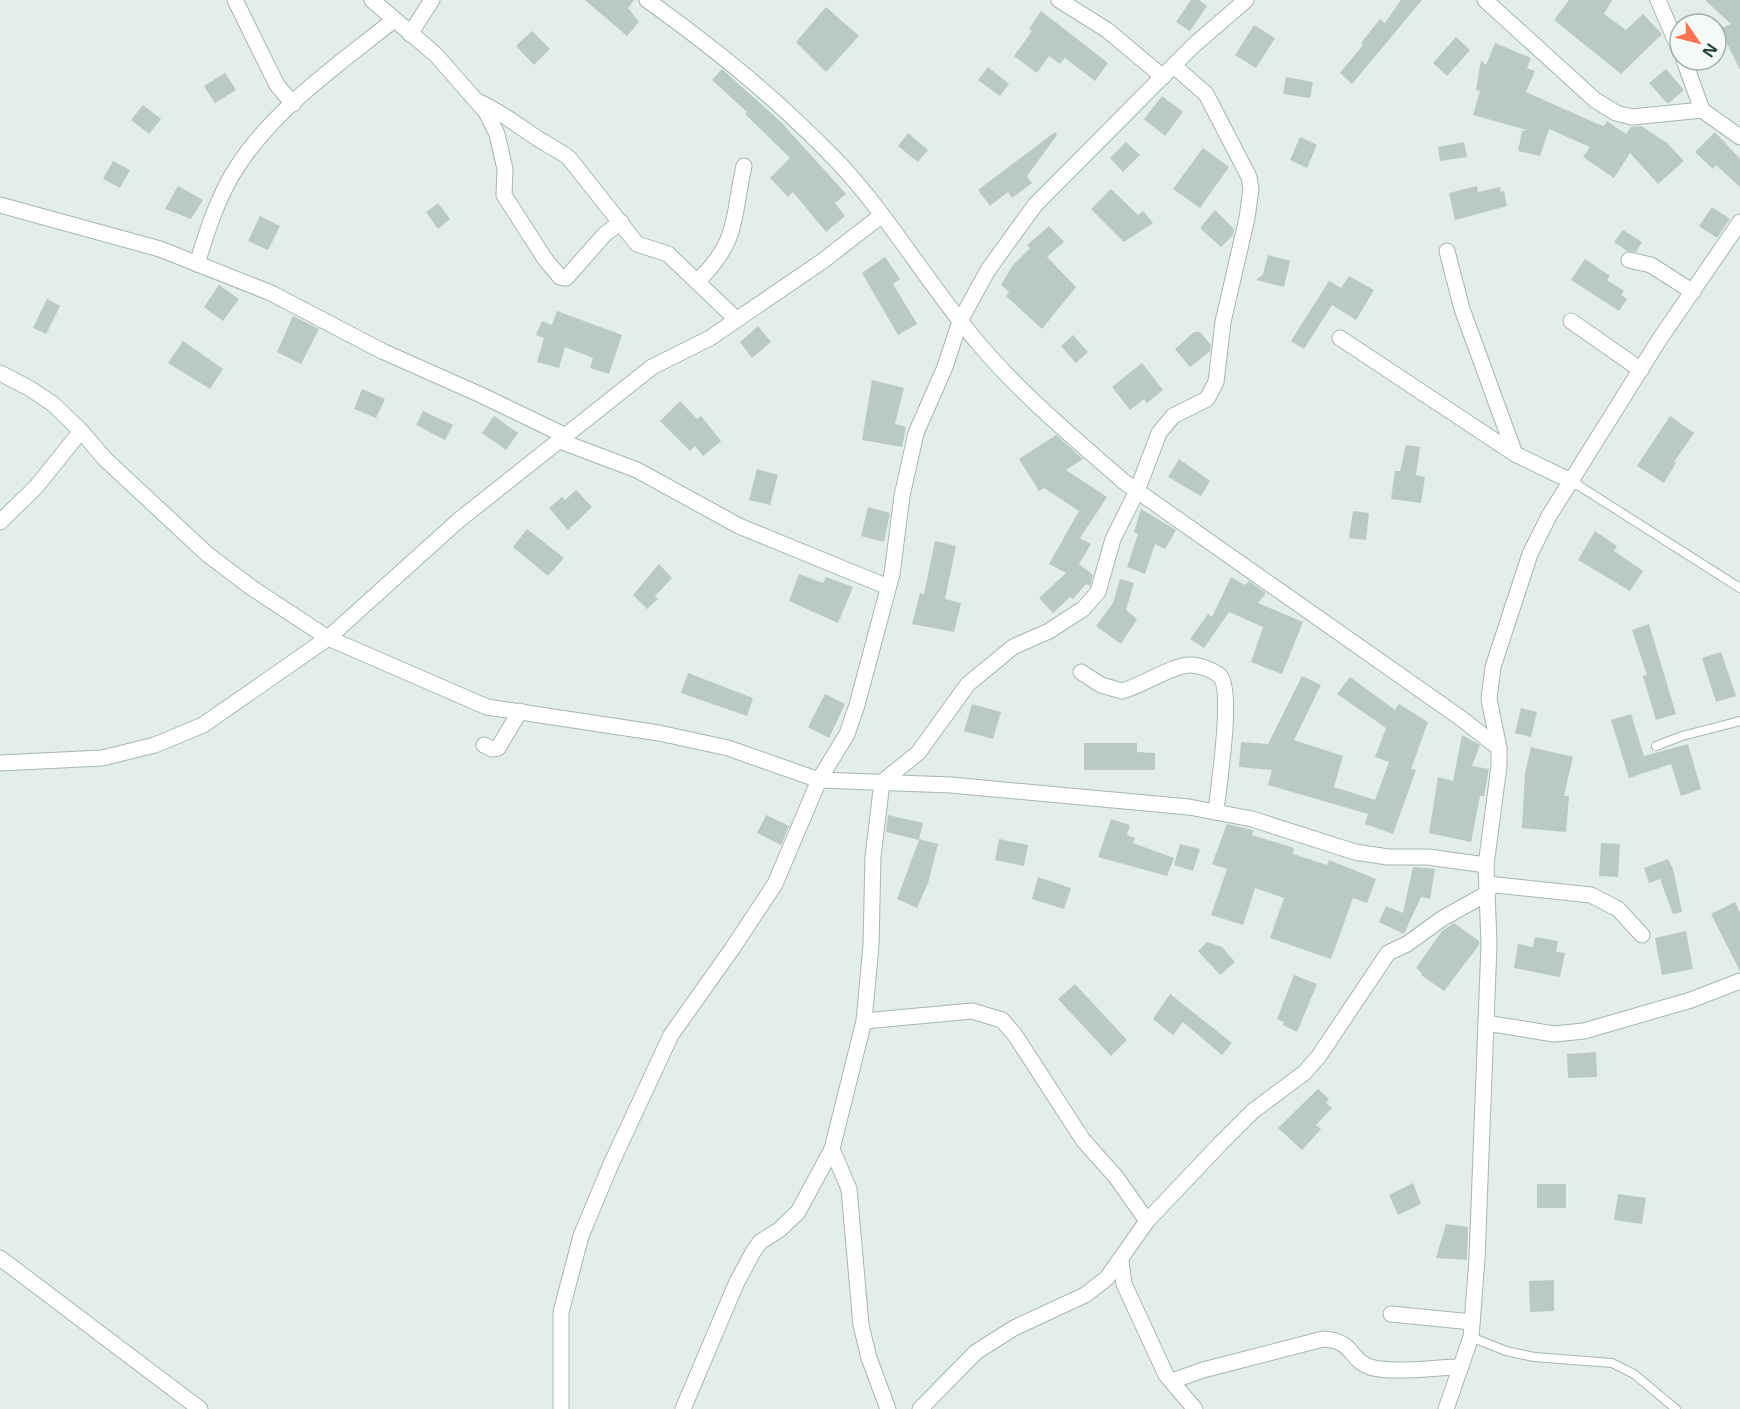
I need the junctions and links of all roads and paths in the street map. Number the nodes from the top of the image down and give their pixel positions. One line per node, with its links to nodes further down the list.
1 (235, 0): 16 (street)
2 (372, 0): 9 (street)
3 (432, 0): 11 (street)
4 (647, 0): 21 (street)
5 (1059, 0): 14 (street)
6 (1246, 0): 12 (street)
7 (1485, 0): 17 (street)
8 (1658, 0): 10 (street)
9 (394, 20): 11 (street); 16 (street)
10 (1668, 23)
11 (410, 34): 15 (street)
12 (1174, 66): 14 (street); 39 (street)
13 (1688, 72): 17 (street)
14 (1163, 77): 30 (street)
15 (476, 101): 22 (street); 22 (street)
16 (293, 104): 26 (street)
17 (1702, 110): 18 (street)
18 (1740, 137)
19 (744, 166): 27 (street)
20 (0, 205): 26 (street)
21 (882, 215): 29 (street); 30 (street)
22 (621, 222): 27 (street)
23 (1740, 222): 28 (street)
24 (1447, 251): 37 (street)
25 (1629, 260): 28 (street)
26 (197, 264): 36 (street)
27 (698, 281): 29 (street)
28 (1693, 292): 33 (street)
29 (736, 319): 36 (street)
30 (960, 321): 39 (street); 41 (street)
31 (1571, 321): 33 (street)
32 (1340, 338): 37 (street)
33 (1641, 370): 38 (street)
34 (0, 373): 35 (street)
35 (81, 431): 40 (street); 43 (street)
36 (562, 439): 41 (street); 43 (street)
37 (1515, 454): 38 (street)
38 (1573, 482): 42 (lane); 49 (street)
39 (1137, 491): 49 (street); 53 (street)
40 (0, 522)
41 (888, 587): 52 (street)
42 (1740, 588)
43 (328, 638): 45 (street); 50 (street)
44 (1081, 672): 54 (street)
45 (520, 711): 47 (street); 52 (street)
46 (1740, 721): 48 (lane)
47 (484, 746)
48 (1656, 746)
49 (1499, 748): 55 (street)
50 (6, 762): 51 (street)
51 (0, 774)
52 (819, 780): 53 (street); 70 (street)
53 (882, 782): 54 (street); 59 (street)
54 (1216, 812): 55 (street)
55 (1486, 865): 56 (street)
56 (1488, 888): 57 (street); 60 (street); 62 (street)
57 (1642, 935)
58 (1740, 981): 60 (street)
59 (864, 1021): 61 (street); 62 (street)
60 (1486, 1023): 66 (street)
61 (832, 1149): 71 (street); 72 (street)
62 (1147, 1221): 64 (street)
63 (0, 1258): 69 (street)
64 (1121, 1261): 68 (street); 73 (street)
65 (1391, 1314): 66 (street)
66 (1472, 1329): 67 (street); 76 (lane)
67 (1461, 1367): 68 (street); 75 (street)
68 (1172, 1381): 74 (street)
69 (200, 1409)
70 (561, 1409)
71 (683, 1409)
72 (888, 1409)
73 (920, 1409)
74 (1195, 1409)
75 (1446, 1409)
76 (1677, 1409)

